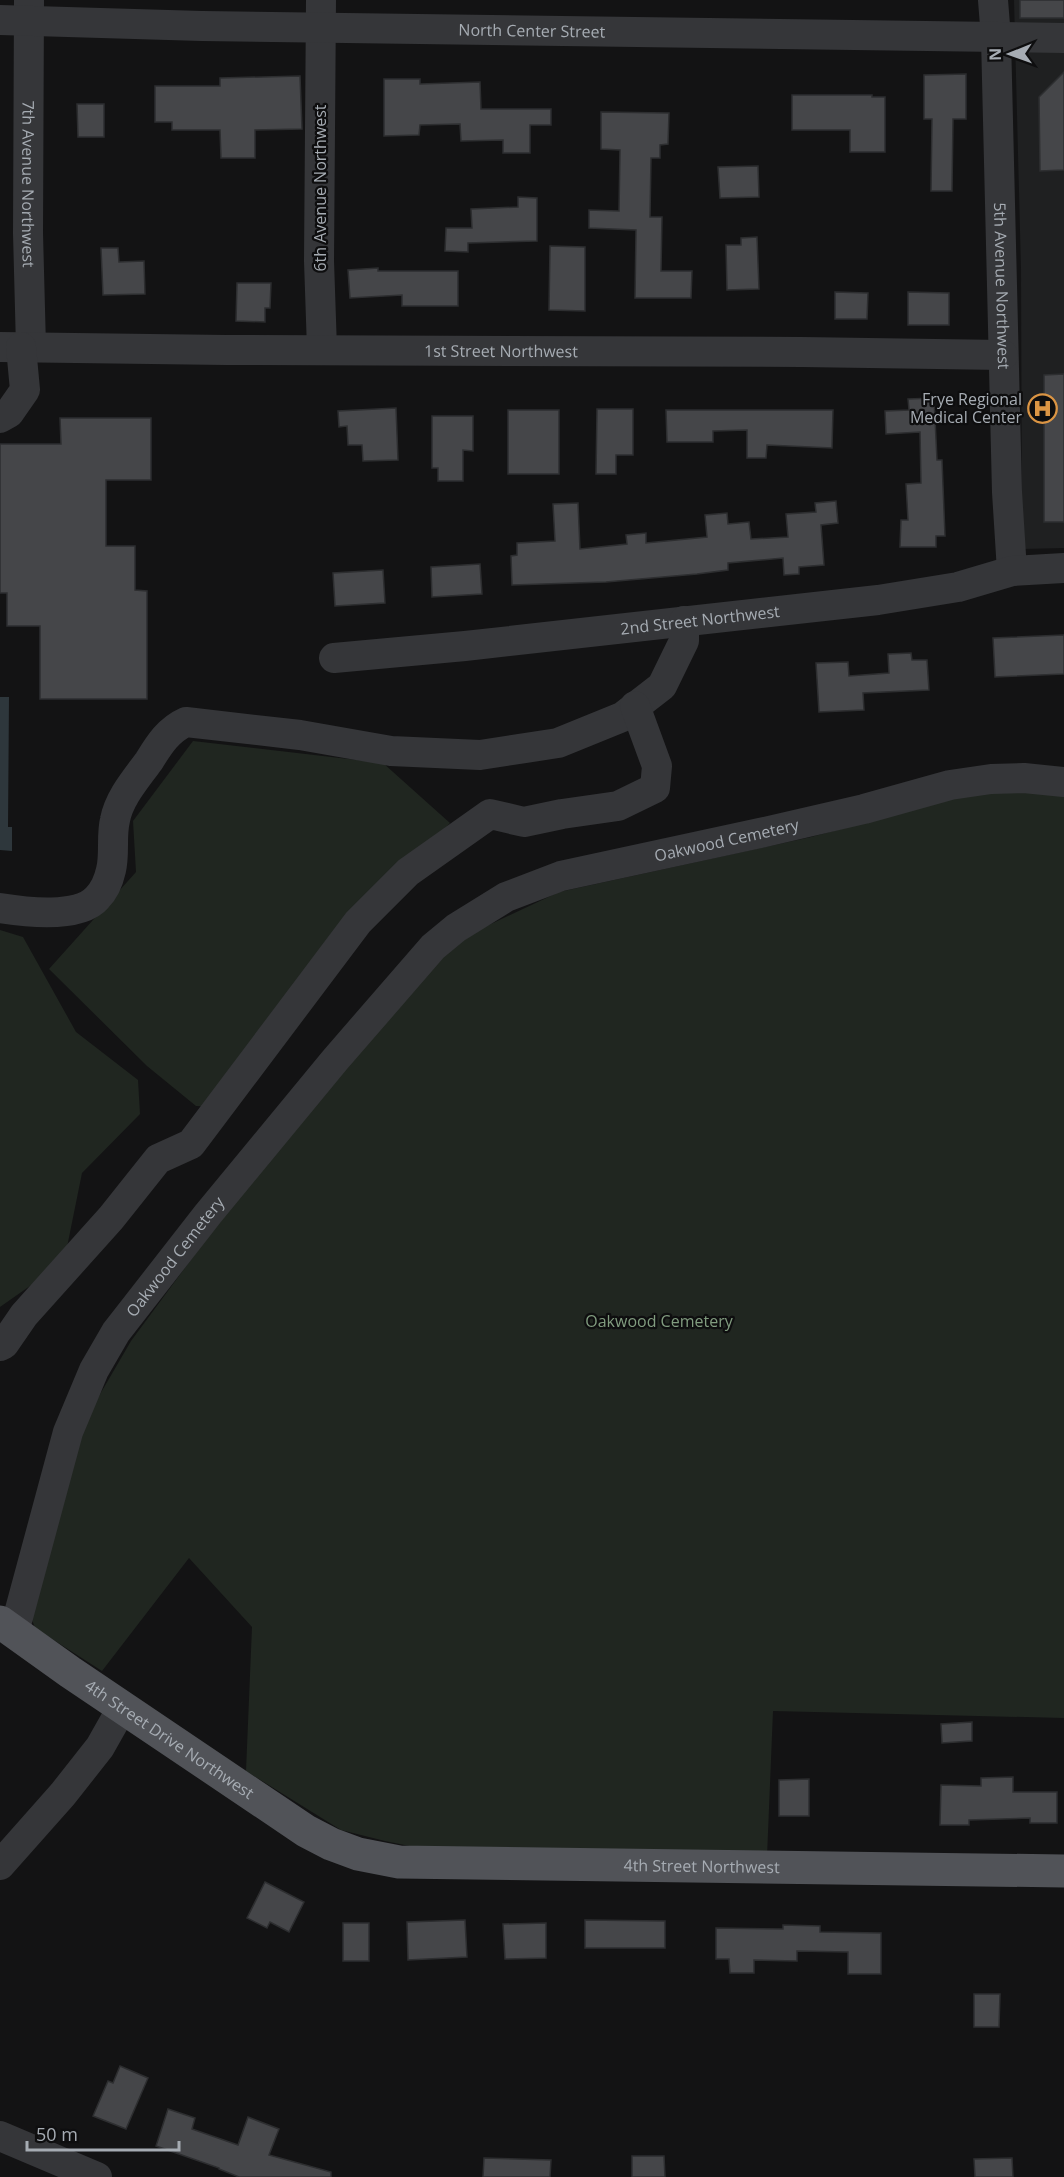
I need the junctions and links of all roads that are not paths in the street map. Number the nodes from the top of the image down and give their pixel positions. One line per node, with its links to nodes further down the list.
1 (993, 0): 5 (street, 5th Avenue Northwest)
2 (30, 10): 3 (street, North Center Street); 4 (street, North Center Street); 7 (street, 7th Avenue Northwest)
3 (322, 14): 5 (street, North Center Street); 8 (street, 6th Avenue Northwest)
4 (0, 20)
5 (996, 38): 6 (street, North Center Street); 9 (street, 5th Avenue Northwest)
6 (1064, 38)
7 (18, 347): 8 (street, 1st Street Northwest); 10 (street, 7th Avenue Northwest)
8 (322, 349): 9 (street, 1st Street Northwest)
9 (1003, 355): 12 (street, 5th Avenue Northwest)
10 (0, 418)
11 (1064, 568): 12 (street, 2nd Street Northwest)
12 (1012, 571): 13 (street, 2nd Street Northwest)
13 (684, 621): 14 (street, 2nd Street Northwest); 15 (street)
14 (334, 658)
15 (635, 706): 17 (street); 18 (street)
16 (1064, 782): 19 (street, Oakwood Cemetery)
17 (0, 908)
18 (0, 1346)
19 (7, 1627): 20 (main road, 4th Street Drive Northwest)
20 (123, 1708): 21 (main road, 4th Street Drive Northwest); 22 (street)
21 (343, 1849): 23 (main road, 4th Street Northwest)
22 (0, 1865)
23 (1064, 1871)
24 (0, 2136): 25 (street)
25 (96, 2177)

